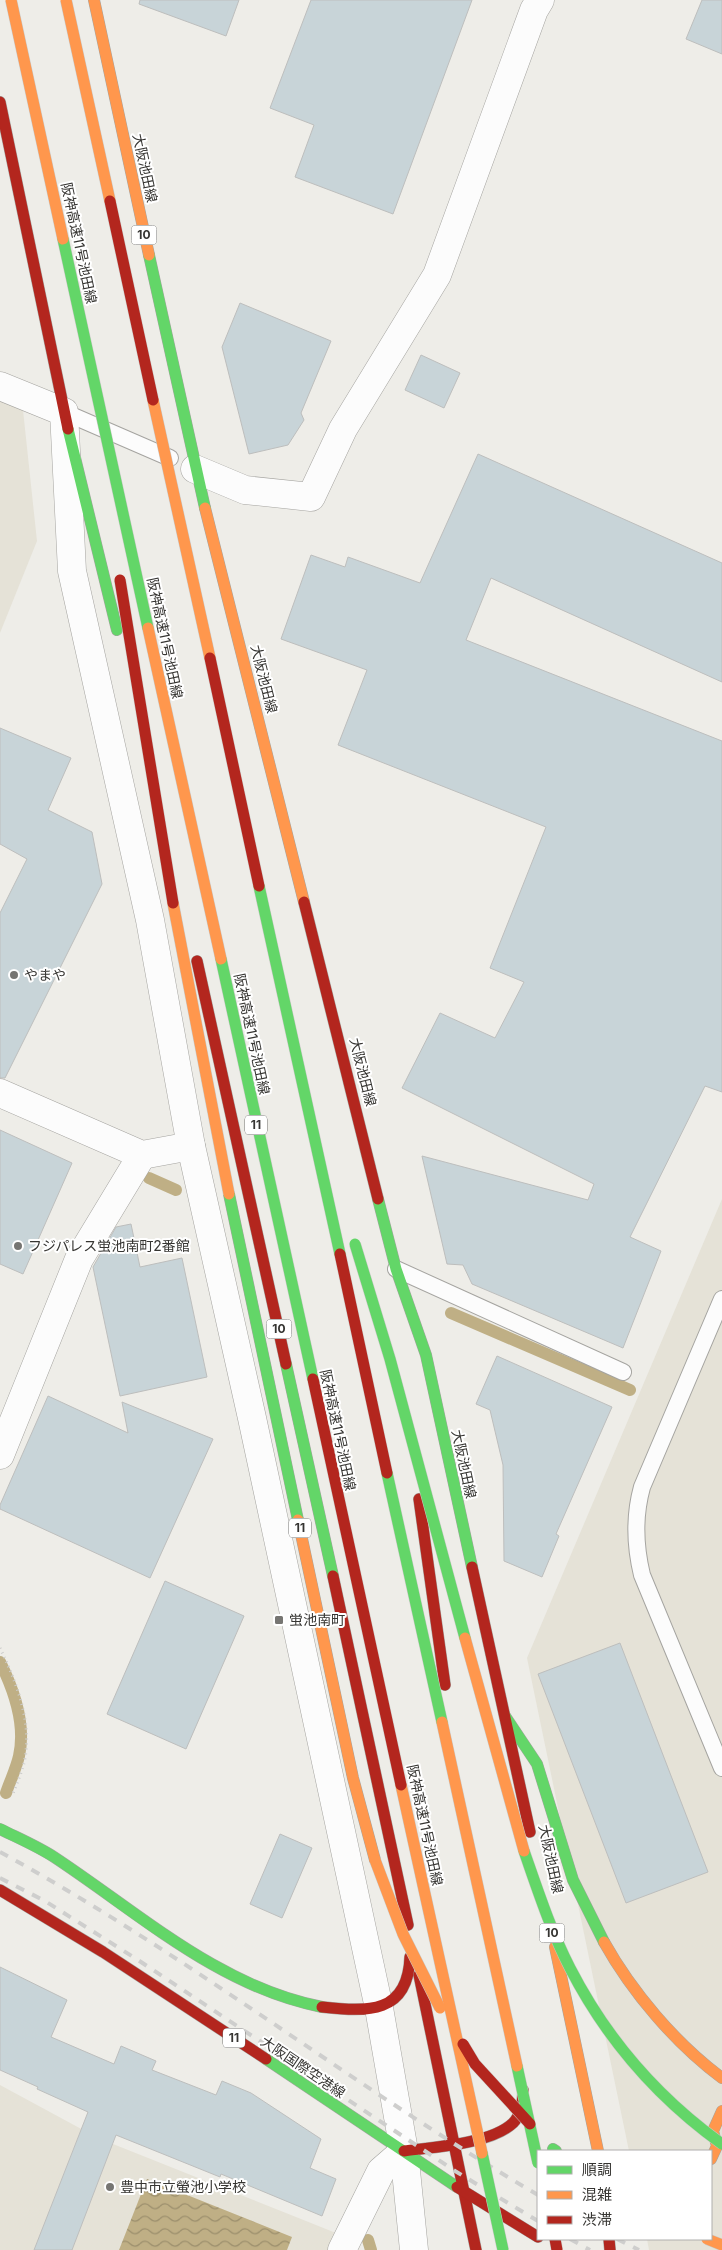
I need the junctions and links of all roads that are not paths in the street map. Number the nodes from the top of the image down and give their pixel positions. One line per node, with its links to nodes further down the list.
1 (11, 0): 6 (main road, 阪神高速11号池田線 / 11, bridge)
2 (66, 0): 12 (main road, bridge)
3 (94, 0): 9 (main road, 大阪池田線 / 10)
4 (540, 0): 9 (street)
5 (0, 102): 8 (main road, 10)
6 (89, 359): 10 (main road, 11, bridge); 48 (main road, 阪神高速11号池田線 / 11, bridge)
7 (0, 386): 8 (street)
8 (64, 412): 9 (lane); 14 (street); 29 (main road, 10)
9 (195, 469): 18 (main road, 大阪池田線 / 10)
10 (111, 513)
11 (119, 571): 35 (main road, 11, bridge)
12 (297, 1055): 16 (main road, bridge); 39 (main road, bridge)
13 (0, 1093): 15 (street)
14 (191, 1146): 15 (street); 30 (street)
15 (142, 1156): 24 (street)
16 (338, 1188)
17 (352, 1236): 34 (main road, bridge)
18 (396, 1269): 20 (main road, 大阪池田線 / 10); 22 (lane)
19 (722, 1299): 26 (lane)
20 (426, 1355): 21 (main road); 25 (main road, 大阪池田線 / 10)
21 (418, 1369)
22 (623, 1372)
23 (410, 1391): 33 (main road)
24 (0, 1456)
25 (504, 1715): 31 (main road); 36 (main road, 大阪池田線 / 10)
26 (722, 1768)
27 (0, 1829): 30 (main road)
28 (0, 1890): 37 (main road, 大阪国際空港線 / 11)
29 (410, 1932): 30 (main road); 33 (main road, 10)
30 (379, 2008): 37 (street)
31 (722, 2078)
32 (722, 2111): 34 (main road)
33 (454, 2143): 37 (main road); 40 (main road, 10)
34 (720, 2145): 38 (main road)
35 (555, 2150)
36 (598, 2150)
37 (404, 2152): 40 (main road, 大阪国際空港線 / 11); 45 (street); 46 (street)
38 (712, 2157)
39 (537, 2159)
40 (464, 2192): 41 (main road, 大阪国際空港線 / 11); 47 (main road, 10)
41 (537, 2237)
42 (542, 2240): 49 (main road, 大阪国際空港線 / 11)
43 (710, 2240): 44 (main road, bridge)
44 (722, 2245)
45 (342, 2250)
46 (414, 2250)
47 (476, 2250)
48 (503, 2250)
49 (559, 2250)

